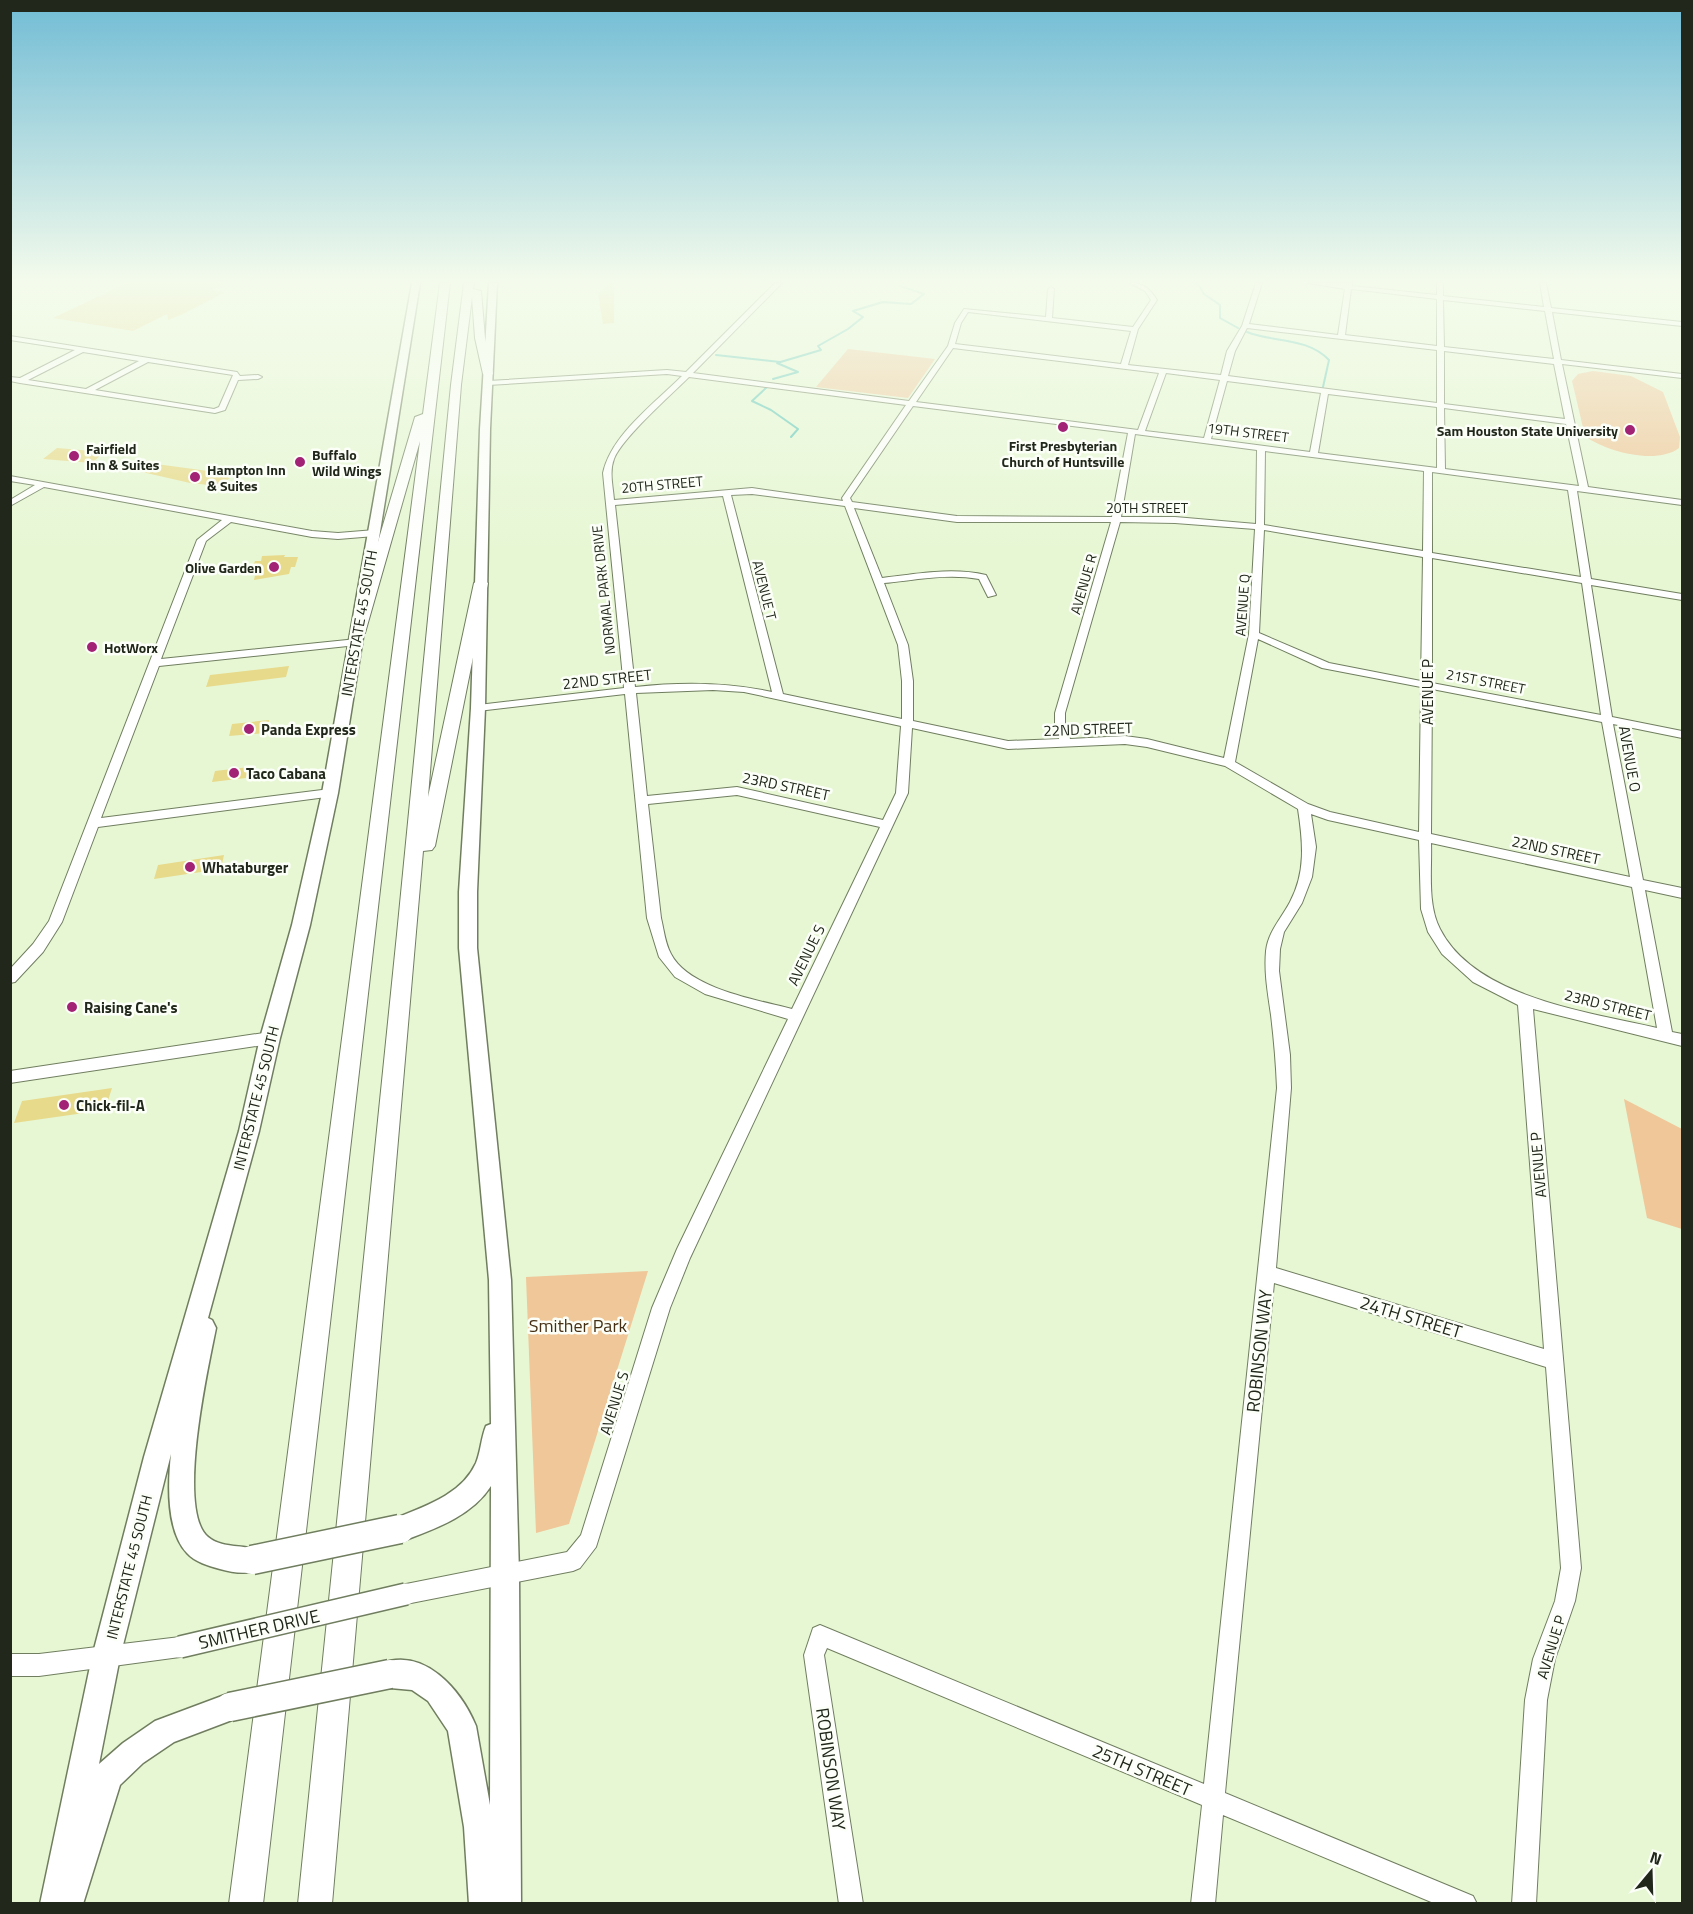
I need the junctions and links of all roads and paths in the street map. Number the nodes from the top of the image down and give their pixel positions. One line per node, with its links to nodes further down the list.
1 (37, 372): 25 (street)
2 (123, 372): 27 (street)
3 (235, 372): 21 (street)
4 (401, 372): 50 (main road, INTERSTATE 45 SOUTH)
5 (434, 372): 26 (highway)
6 (458, 372): 77 (highway)
7 (487, 372): 24 (highway)
8 (488, 372): 24 (main road)
9 (633, 372): 24 (street, 19TH STREET)
10 (647, 372): 18 (street, 19TH STREET)
11 (933, 372): 29 (street)
12 (1162, 372): 32 (street, AVENUE R)
13 (1175, 372): 22 (street)
14 (1225, 372): 22 (street)
15 (1440, 372): 30 (street)
16 (1560, 372): 31 (street)
17 (1650, 372): 20 (street)
18 (686, 374): 29 (street, 19TH STREET); 44 (street, NORMAL PARK DRIVE)
19 (258, 376): 21 (street)
20 (1683, 376)
21 (236, 378): 27 (street)
22 (1224, 378): 28 (street); 33 (street)
23 (10, 379): 25 (street)
24 (488, 379): 54 (main road)
25 (20, 381): 27 (street)
26 (433, 384): 58 (highway); 96 (highway)
27 (87, 391)
28 (1325, 391): 30 (street); 35 (street)
29 (912, 402): 32 (street, 19TH STREET); 46 (street)
30 (1440, 406): 31 (street); 37 (street)
31 (1569, 422): 41 (street)
32 (1137, 431): 33 (street, 19TH STREET); 48 (street, AVENUE R)
33 (1207, 441): 34 (street, 19TH STREET)
34 (1261, 447): 35 (street, 19TH STREET); 49 (street, AVENUE Q)
35 (1314, 454): 36 (street, 19TH STREET)
36 (1428, 469): 37 (street, 19TH STREET); 51 (street, AVENUE P)
37 (1441, 470): 40 (street, 19TH STREET)
38 (10, 478): 39 (street)
39 (43, 484): 45 (street); 47 (street)
40 (1572, 487): 41 (street, 19TH STREET); 53 (street, AVENUE O)
41 (1584, 488): 43 (street, 19TH STREET)
42 (726, 492): 44 (street, 20TH STREET); 46 (street, 20TH STREET); 62 (street, AVENUE T)
43 (1683, 502)
44 (609, 503): 61 (street, NORMAL PARK DRIVE)
45 (10, 504)
46 (848, 504): 48 (street, 20TH STREET); 52 (street, AVENUE S)
47 (229, 519): 50 (street); 59 (street)
48 (1116, 520): 49 (street, 20TH STREET); 67 (street, AVENUE R)
49 (1260, 527): 51 (street, 20TH STREET); 57 (street, AVENUE Q)
50 (375, 533): 58 (main road, INTERSTATE 45 SOUTH)
51 (1427, 556): 53 (street, 20TH STREET); 60 (street, AVENUE P)
52 (878, 581): 55 (street); 65 (street, AVENUE S)
53 (1585, 581): 56 (street, 20TH STREET); 64 (street, AVENUE O)
54 (481, 584): 63 (main road); 77 (highway)
55 (991, 595)
56 (1683, 597)
57 (1254, 634): 60 (street, 21ST STREET); 68 (street, AVENUE Q)
58 (357, 638): 59 (street); 69 (main road, INTERSTATE 45 SOUTH)
59 (154, 663): 72 (street)
60 (1427, 685): 64 (street, 21ST STREET); 74 (street, AVENUE P)
61 (630, 691): 62 (street, 22ND STREET); 63 (street, 22ND STREET); 70 (street, NORMAL PARK DRIVE)
62 (778, 695): 65 (street, 22ND STREET)
63 (478, 708): 88 (main road)
64 (1607, 720): 66 (street, 21ST STREET); 75 (street, AVENUE O)
65 (907, 724): 67 (street, 22ND STREET); 73 (street, AVENUE S)
66 (1683, 734)
67 (1066, 744): 68 (street, 22ND STREET)
68 (1229, 763): 71 (street, 22ND STREET)
69 (330, 794): 72 (street); 82 (main road, INTERSTATE 45 SOUTH)
70 (642, 801): 73 (street, 23RD STREET); 80 (street, NORMAL PARK DRIVE)
71 (1304, 807): 74 (street, 22ND STREET); 86 (street, ROBINSON WAY)
72 (93, 823): 78 (street)
73 (887, 825): 80 (street, AVENUE S)
74 (1425, 837): 75 (street, 22ND STREET); 79 (street, AVENUE P)
75 (1636, 883): 76 (street, 22ND STREET); 81 (street, AVENUE O)
76 (1683, 893)
77 (407, 934): 97 (highway)
78 (10, 978)
79 (1525, 1002): 81 (street, 23RD STREET); 87 (street, AVENUE P)
80 (796, 1016): 89 (street, AVENUE S)
81 (1666, 1036): 83 (street, 23RD STREET)
82 (270, 1038): 84 (street); 85 (main road, INTERSTATE 45 SOUTH)
83 (1683, 1040)
84 (10, 1077)
85 (219, 1237): 88 (main road, bridge); 91 (main road, INTERSTATE 45 SOUTH)
86 (1268, 1273): 87 (street, 24TH STREET); 93 (street, ROBINSON WAY)
87 (1554, 1361): 103 (street, AVENUE P)
88 (502, 1372): 89 (main road)
89 (506, 1574): 91 (street, SMITHER DRIVE, bridge); 99 (main road)
90 (820, 1635): 93 (street, 25TH STREET); 100 (street, ROBINSON WAY)
91 (106, 1657): 92 (street, SMITHER DRIVE); 94 (main road, INTERSTATE 45 SOUTH)
92 (10, 1665)
93 (1214, 1800): 101 (street, ROBINSON WAY); 102 (street, 25TH STREET)
94 (56, 1904)
95 (67, 1904): 98 (main road, bridge)
96 (246, 1904)
97 (315, 1904)
98 (485, 1904)
99 (505, 1904)
100 (851, 1904)
101 (1203, 1904)
102 (1465, 1904)
103 (1524, 1904)

